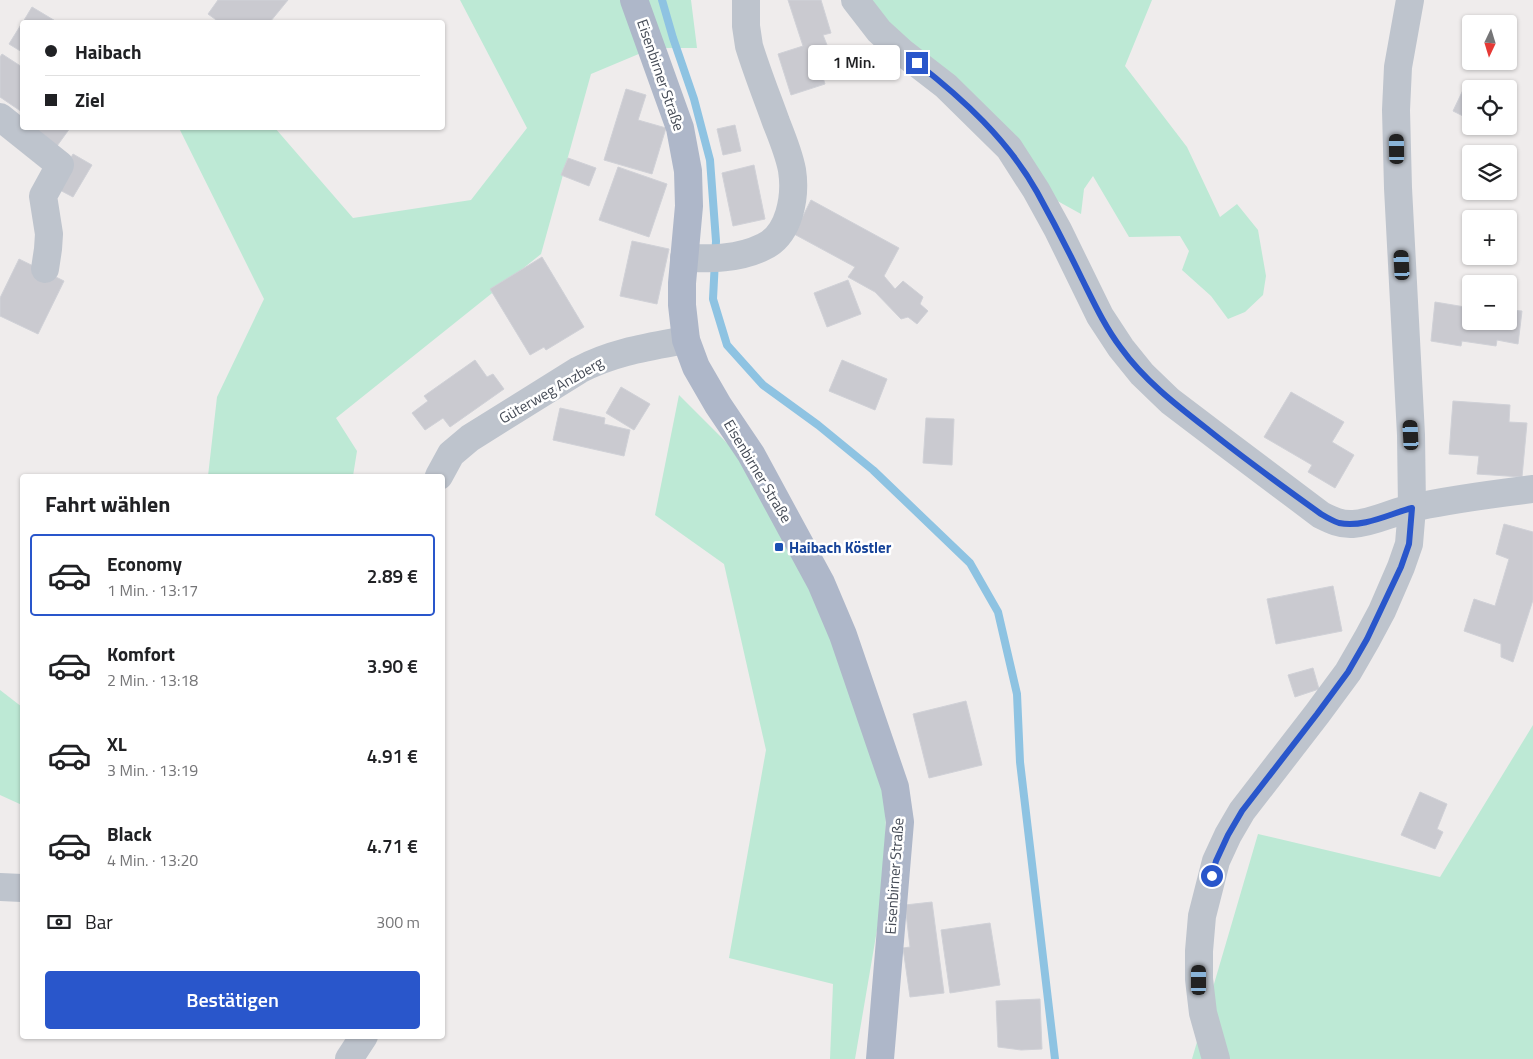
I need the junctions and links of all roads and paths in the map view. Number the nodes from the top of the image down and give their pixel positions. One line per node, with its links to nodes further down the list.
1 (634, 0): 6 (main road, Eisenbirner Straße)
2 (746, 0): 6 (street)
3 (855, 0): 11 (street)
4 (1410, 0): 11 (street)
5 (0, 117): 7 (street)
6 (703, 258): 8 (main road, Eisenbirner Straße)
7 (44, 269)
8 (686, 340): 9 (street, Güterweg Anzberg); 16 (main road, Eisenbirner Straße)
9 (440, 474)
10 (1533, 488): 11 (street)
11 (1412, 508): 17 (street)
12 (0, 887): 13 (street)
13 (20, 888)
14 (362, 1039): 15 (street)
15 (349, 1059)
16 (880, 1059)
17 (1216, 1059)

